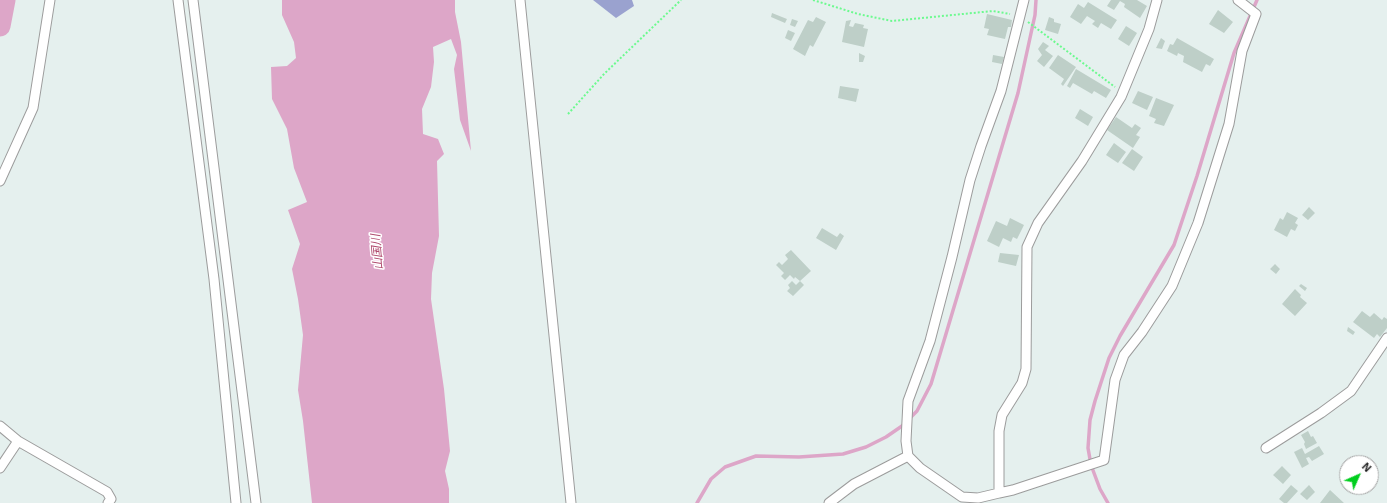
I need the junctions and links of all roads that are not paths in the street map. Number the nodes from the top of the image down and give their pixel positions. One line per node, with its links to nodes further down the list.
1 (50, 0): 8 (street)
2 (178, 0): 18 (street)
3 (193, 0): 19 (street)
4 (520, 0): 20 (street)
5 (1024, 0): 13 (street)
6 (1157, 0): 15 (street)
7 (1238, 0): 15 (street)
8 (0, 181)
9 (1387, 338): 12 (street)
10 (0, 426): 11 (street)
11 (18, 441): 14 (street); 17 (street)
12 (1266, 448)
13 (908, 456): 16 (street); 21 (street)
14 (0, 468)
15 (999, 493): 16 (street)
16 (961, 500)
17 (108, 503)
18 (236, 503)
19 (256, 503)
20 (571, 503)
21 (830, 503)

